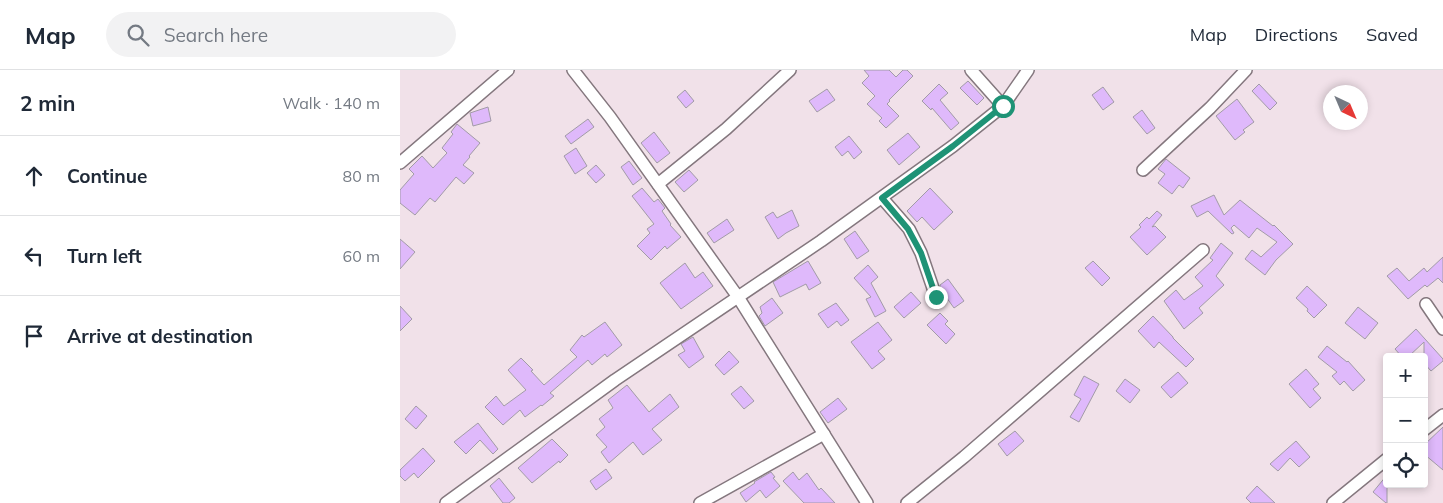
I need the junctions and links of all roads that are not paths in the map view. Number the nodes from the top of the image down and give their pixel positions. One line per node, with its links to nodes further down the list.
1 (508, 70): 8 (street)
2 (573, 70): 10 (street)
3 (790, 70): 10 (street)
4 (971, 70): 7 (street)
5 (1028, 70): 7 (street)
6 (1246, 70): 9 (street)
7 (1003, 106): 11 (street)
8 (400, 163)
9 (1143, 170)
10 (658, 184): 13 (street)
11 (882, 198): 13 (street); 14 (street)
12 (1203, 250): 24 (street)
13 (738, 297): 19 (street); 21 (street)
14 (936, 297)
15 (1426, 304): 16 (street)
16 (1443, 329)
17 (1443, 415): 18 (street)
18 (1428, 427)
19 (824, 434): 22 (street); 23 (street)
20 (1383, 462): 25 (street)
21 (446, 503)
22 (700, 503)
23 (867, 503)
24 (906, 503)
25 (1333, 503)

